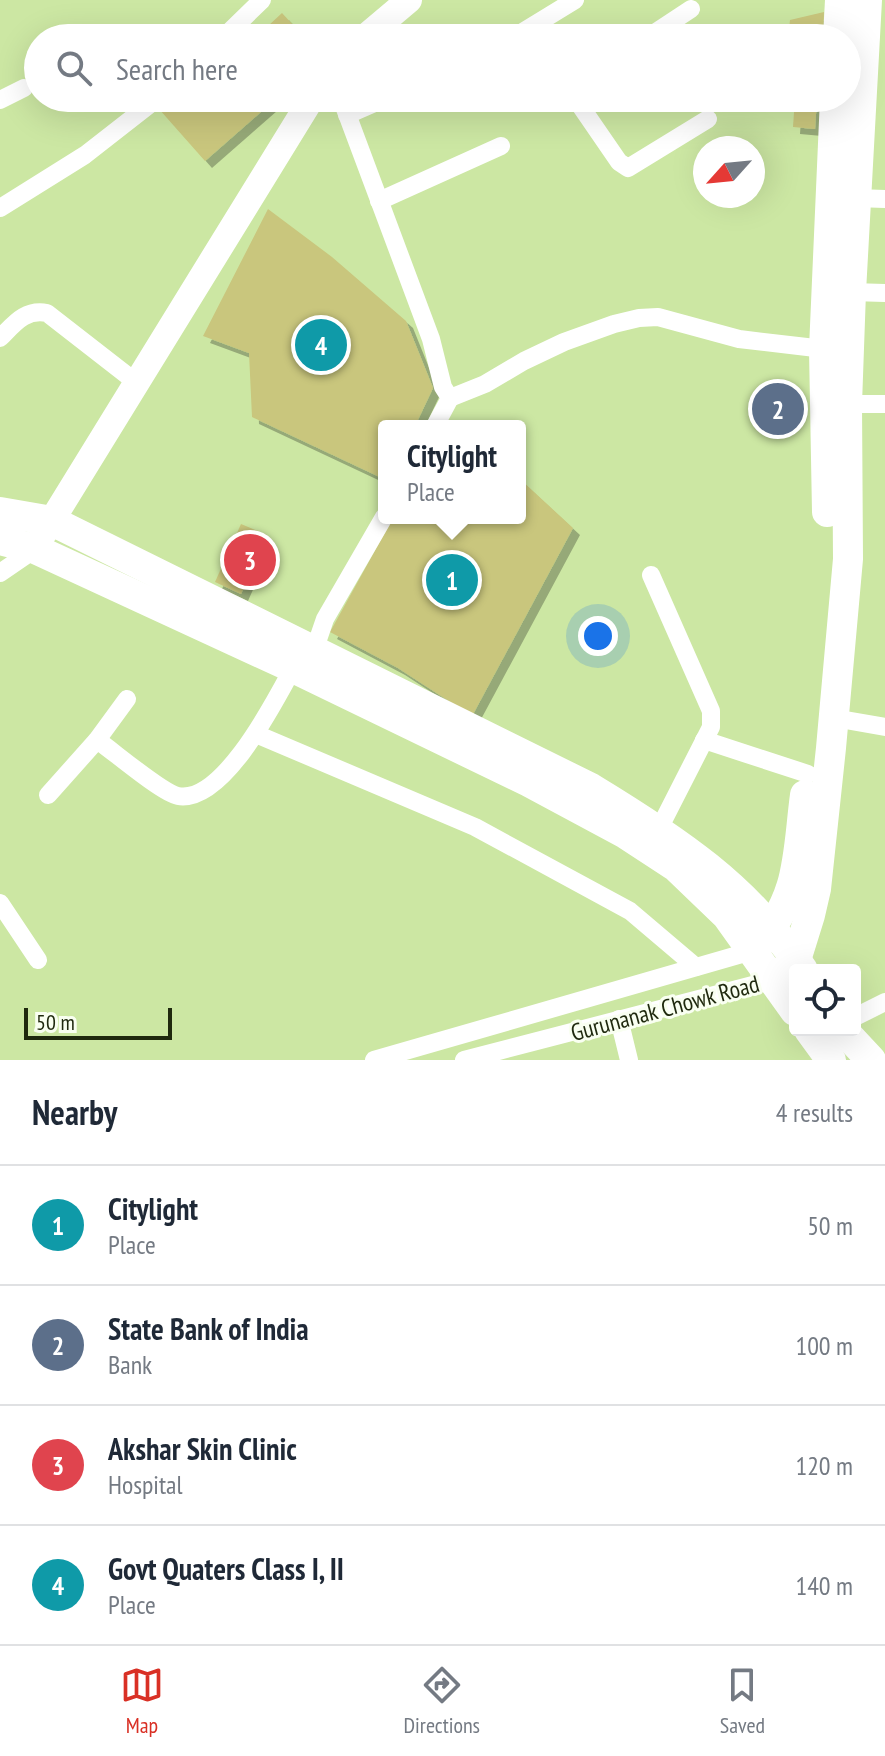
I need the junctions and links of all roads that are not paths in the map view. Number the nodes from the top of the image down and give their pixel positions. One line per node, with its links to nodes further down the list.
1 (262, 0): 7 (street)
2 (575, 0): 9 (street)
3 (840, 0): 11 (main road)
4 (867, 0): 21 (main road)
5 (401, 2): 8 (main road)
6 (691, 9): 10 (street)
7 (237, 24)
8 (378, 24)
9 (541, 24)
10 (668, 24)
11 (839, 24)
12 (24, 88): 13 (street)
13 (0, 100)
14 (140, 112): 23 (street)
15 (303, 112): 28 (main road)
16 (346, 112): 22 (street)
17 (585, 112): 19 (street)
18 (834, 112): 27 (main road)
19 (708, 119)
20 (501, 146): 22 (street)
21 (870, 199): 24 (main road)
22 (379, 201): 29 (street)
23 (0, 208)
24 (851, 292): 25 (street); 30 (main road)
25 (885, 293)
26 (0, 338): 28 (street)
27 (824, 349): 29 (street); 47 (main road)
28 (137, 383): 34 (main road)
29 (450, 398): 32 (street)
30 (847, 404): 31 (street); 42 (main road)
31 (885, 404)
32 (438, 420)
33 (0, 512): 34 (main road)
34 (52, 521): 37 (main road); 40 (main road)
35 (380, 524): 40 (street)
36 (0, 540): 37 (main road)
37 (35, 549): 38 (street); 40 (main road)
38 (0, 573)
39 (651, 575): 46 (street)
40 (304, 660): 44 (street); 49 (main road); 51 (main road)
41 (127, 699): 45 (street)
42 (834, 718): 43 (street); 54 (main road)
43 (885, 727)
44 (256, 734): 45 (street); 55 (street)
45 (97, 740): 48 (street)
46 (704, 740): 47 (street); 49 (street)
47 (808, 774): 51 (main road)
48 (48, 795)
49 (659, 829): 51 (main road)
50 (0, 903): 52 (street)
51 (762, 940): 53 (main road); 55 (street); 57 (main road)
52 (38, 960)
53 (798, 964)
54 (799, 964)
55 (696, 967): 64 (street)
56 (789, 971): 57 (main road)
57 (772, 980): 59 (main road); 61 (street, Gurunanak Chowk Road)
58 (885, 1002): 60 (street)
59 (789, 1003)
60 (861, 1014)
61 (619, 1019): 65 (street, Gurunanak Chowk Road); 66 (street)
62 (813, 1036): 67 (main road)
63 (849, 1036): 68 (main road)
64 (374, 1060)
65 (464, 1060)
66 (629, 1060)
67 (831, 1060)
68 (871, 1060)

